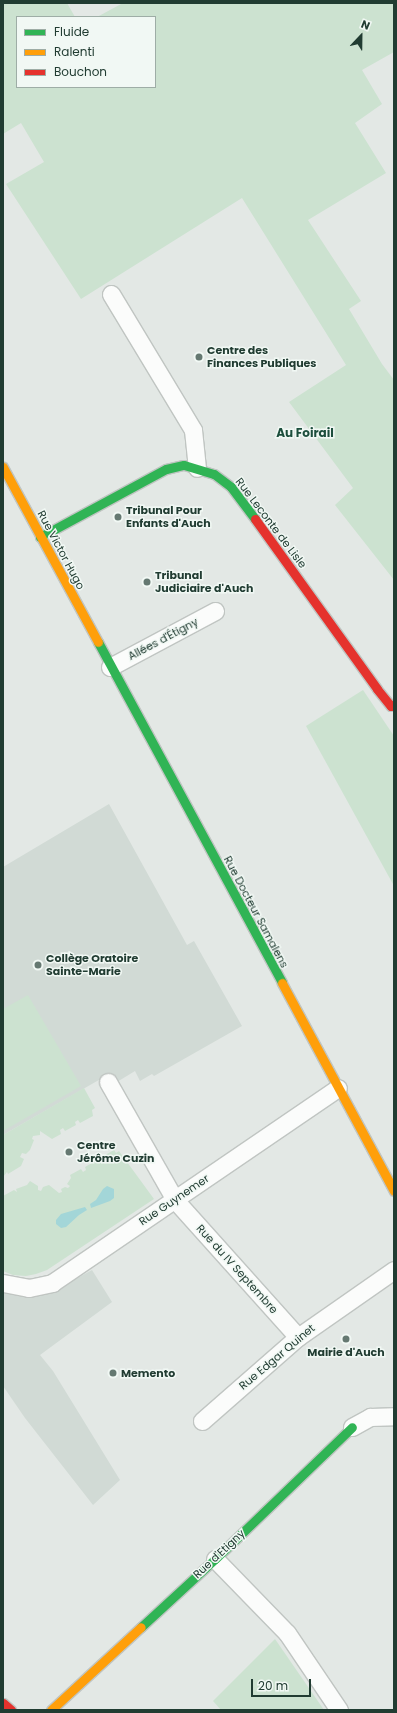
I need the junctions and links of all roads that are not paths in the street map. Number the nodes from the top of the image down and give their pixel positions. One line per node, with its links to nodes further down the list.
1 (111, 294): 3 (street)
2 (3, 467): 4 (main road, Rue Victor Hugo)
3 (198, 468): 4 (main road, Rue Leconte de Lisle); 8 (main road, Rue Leconte de Lisle)
4 (40, 537): 6 (main road, Rue Victor Hugo)
5 (215, 611): 7 (street, Allées d'Étigny)
6 (98, 645): 7 (main road, Rue Docteur Samalens)
7 (110, 667): 10 (main road, Rue Docteur Samalens)
8 (393, 705)
9 (108, 1082): 12 (street, Rue du IV Septembre)
10 (338, 1088): 11 (main road, Rue Docteur Samalens); 12 (street, Rue Guynemer)
11 (394, 1191)
12 (175, 1200): 14 (street, Rue Guynemer); 15 (street, Rue du IV Septembre)
13 (394, 1270): 15 (street, Rue Edgar Quinet)
14 (3, 1283)
15 (298, 1337): 17 (street, Rue Edgar Quinet)
16 (394, 1416): 18 (street, Rue d'Etigny)
17 (202, 1421)
18 (352, 1427): 19 (main road, Rue d'Etigny)
19 (215, 1559): 22 (main road, Rue d'Etigny); 23 (street)
20 (3, 1703): 21 (main road)
21 (11, 1710)
22 (51, 1710)
23 (339, 1710)

